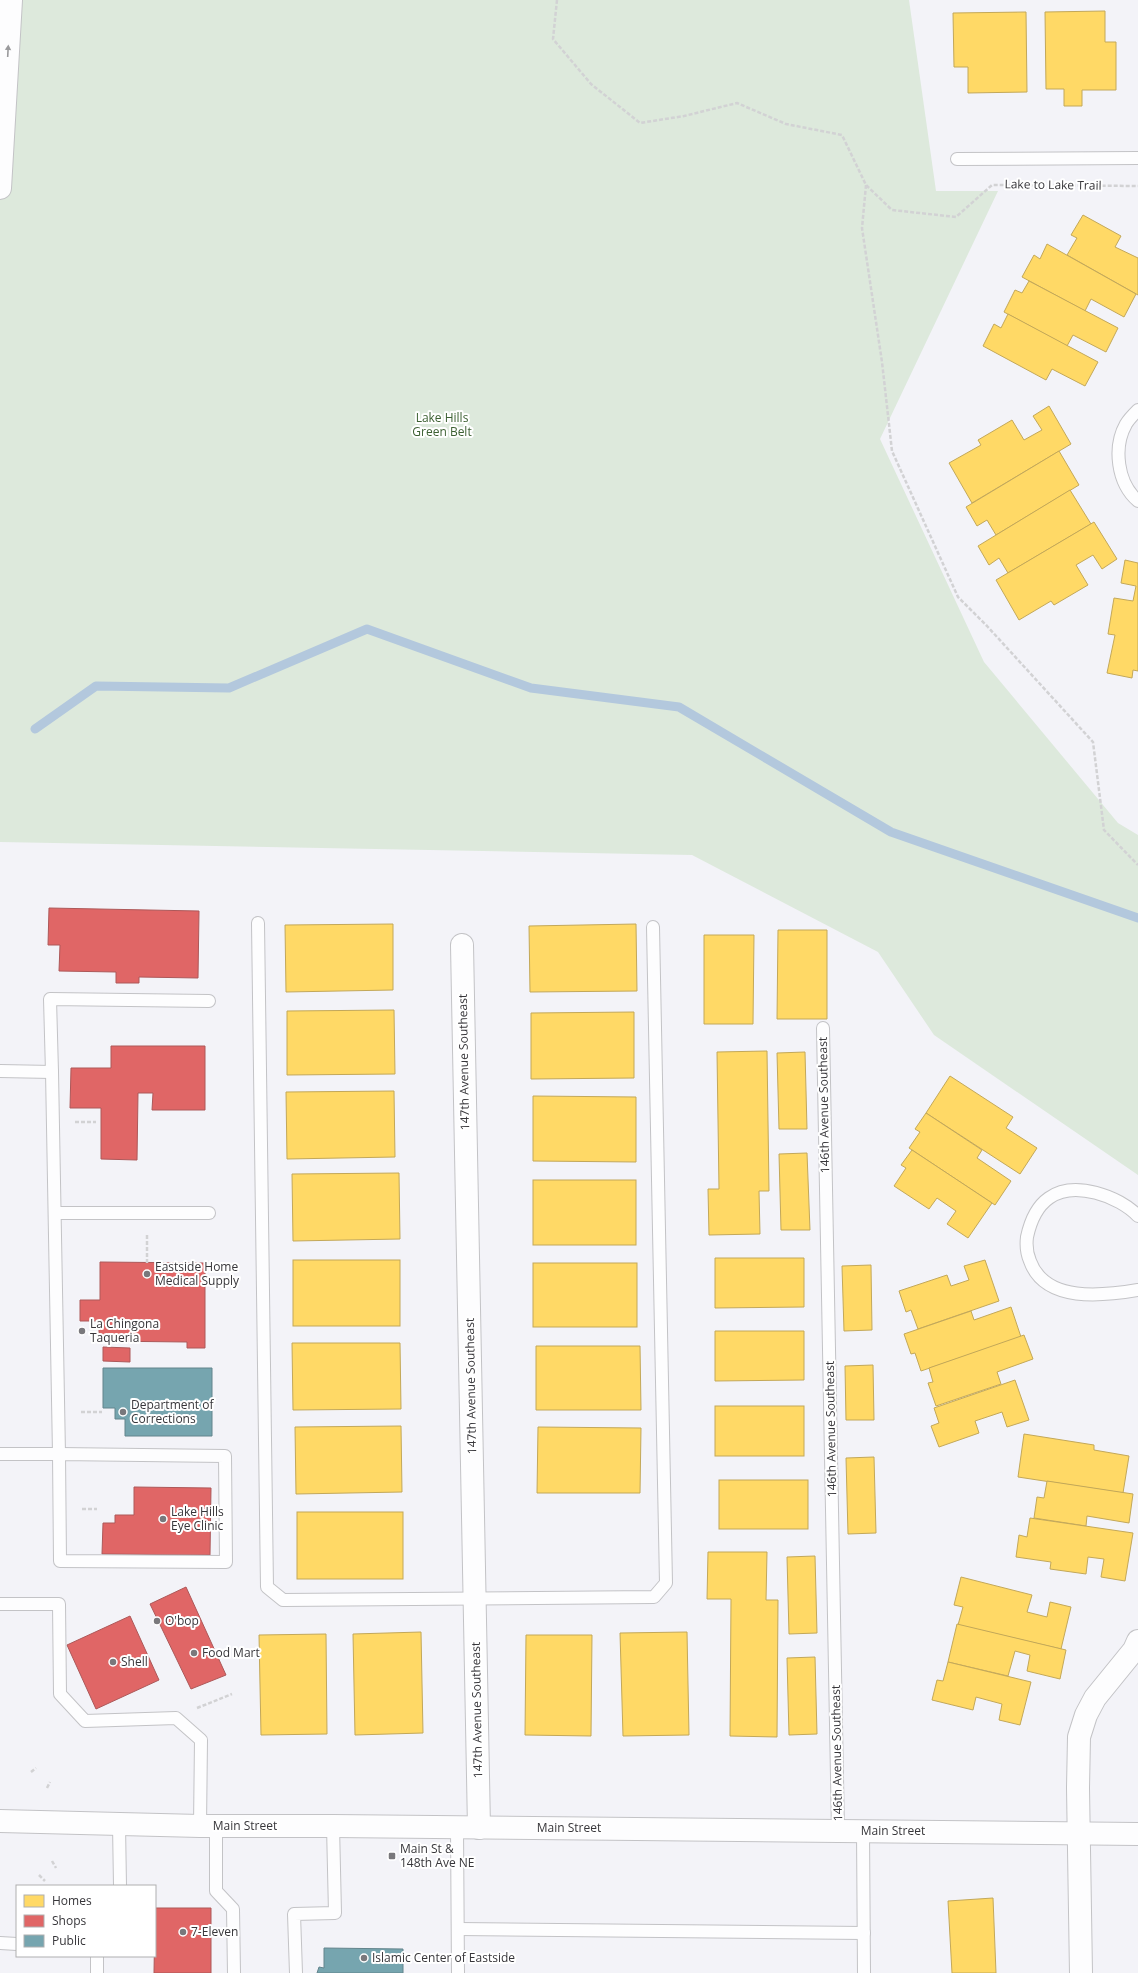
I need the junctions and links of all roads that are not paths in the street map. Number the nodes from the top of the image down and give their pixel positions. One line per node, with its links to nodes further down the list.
1 (11, 0): 4 (street, one-way to 1)
2 (1138, 158): 3 (lane)
3 (957, 159)
4 (0, 188)
5 (1138, 410): 6 (lane)
6 (1138, 501)
7 (258, 923): 20 (lane)
8 (653, 927): 20 (lane)
9 (462, 945): 20 (street, 147th Avenue Southeast)
10 (209, 1001): 13 (lane)
11 (823, 1028): 29 (lane, 146th Avenue Southeast)
12 (0, 1071): 13 (lane)
13 (52, 1072): 14 (lane)
14 (55, 1213): 15 (lane); 19 (lane)
15 (209, 1213)
16 (1138, 1216): 17 (lane)
17 (1138, 1290)
18 (0, 1454): 19 (lane)
19 (59, 1454): 19 (lane)
20 (475, 1598): 28 (street, 147th Avenue Southeast)
21 (0, 1604): 25 (lane)
22 (1138, 1641): 31 (street)
23 (0, 1822): 24 (street, Main Street)
24 (119, 1824): 25 (street, Main Street); 33 (lane)
25 (208, 1826): 26 (street, Main Street); 40 (lane)
26 (333, 1826): 27 (street, Main Street); 41 (lane)
27 (457, 1828): 28 (street, Main Street); 34 (lane)
28 (479, 1828): 29 (street, Main Street)
29 (838, 1831): 30 (street, Main Street)
30 (863, 1831): 31 (street, Main Street); 35 (lane)
31 (1079, 1833): 32 (street, Main Street); 44 (street)
32 (1138, 1834)
33 (120, 1885)
34 (458, 1929): 35 (lane); 42 (lane)
35 (864, 1932): 43 (lane)
36 (0, 1943): 37 (lane)
37 (16, 1944)
38 (97, 1957): 39 (lane)
39 (97, 1973)
40 (234, 1973)
41 (296, 1973)
42 (458, 1973)
43 (864, 1973)
44 (1081, 1973)

